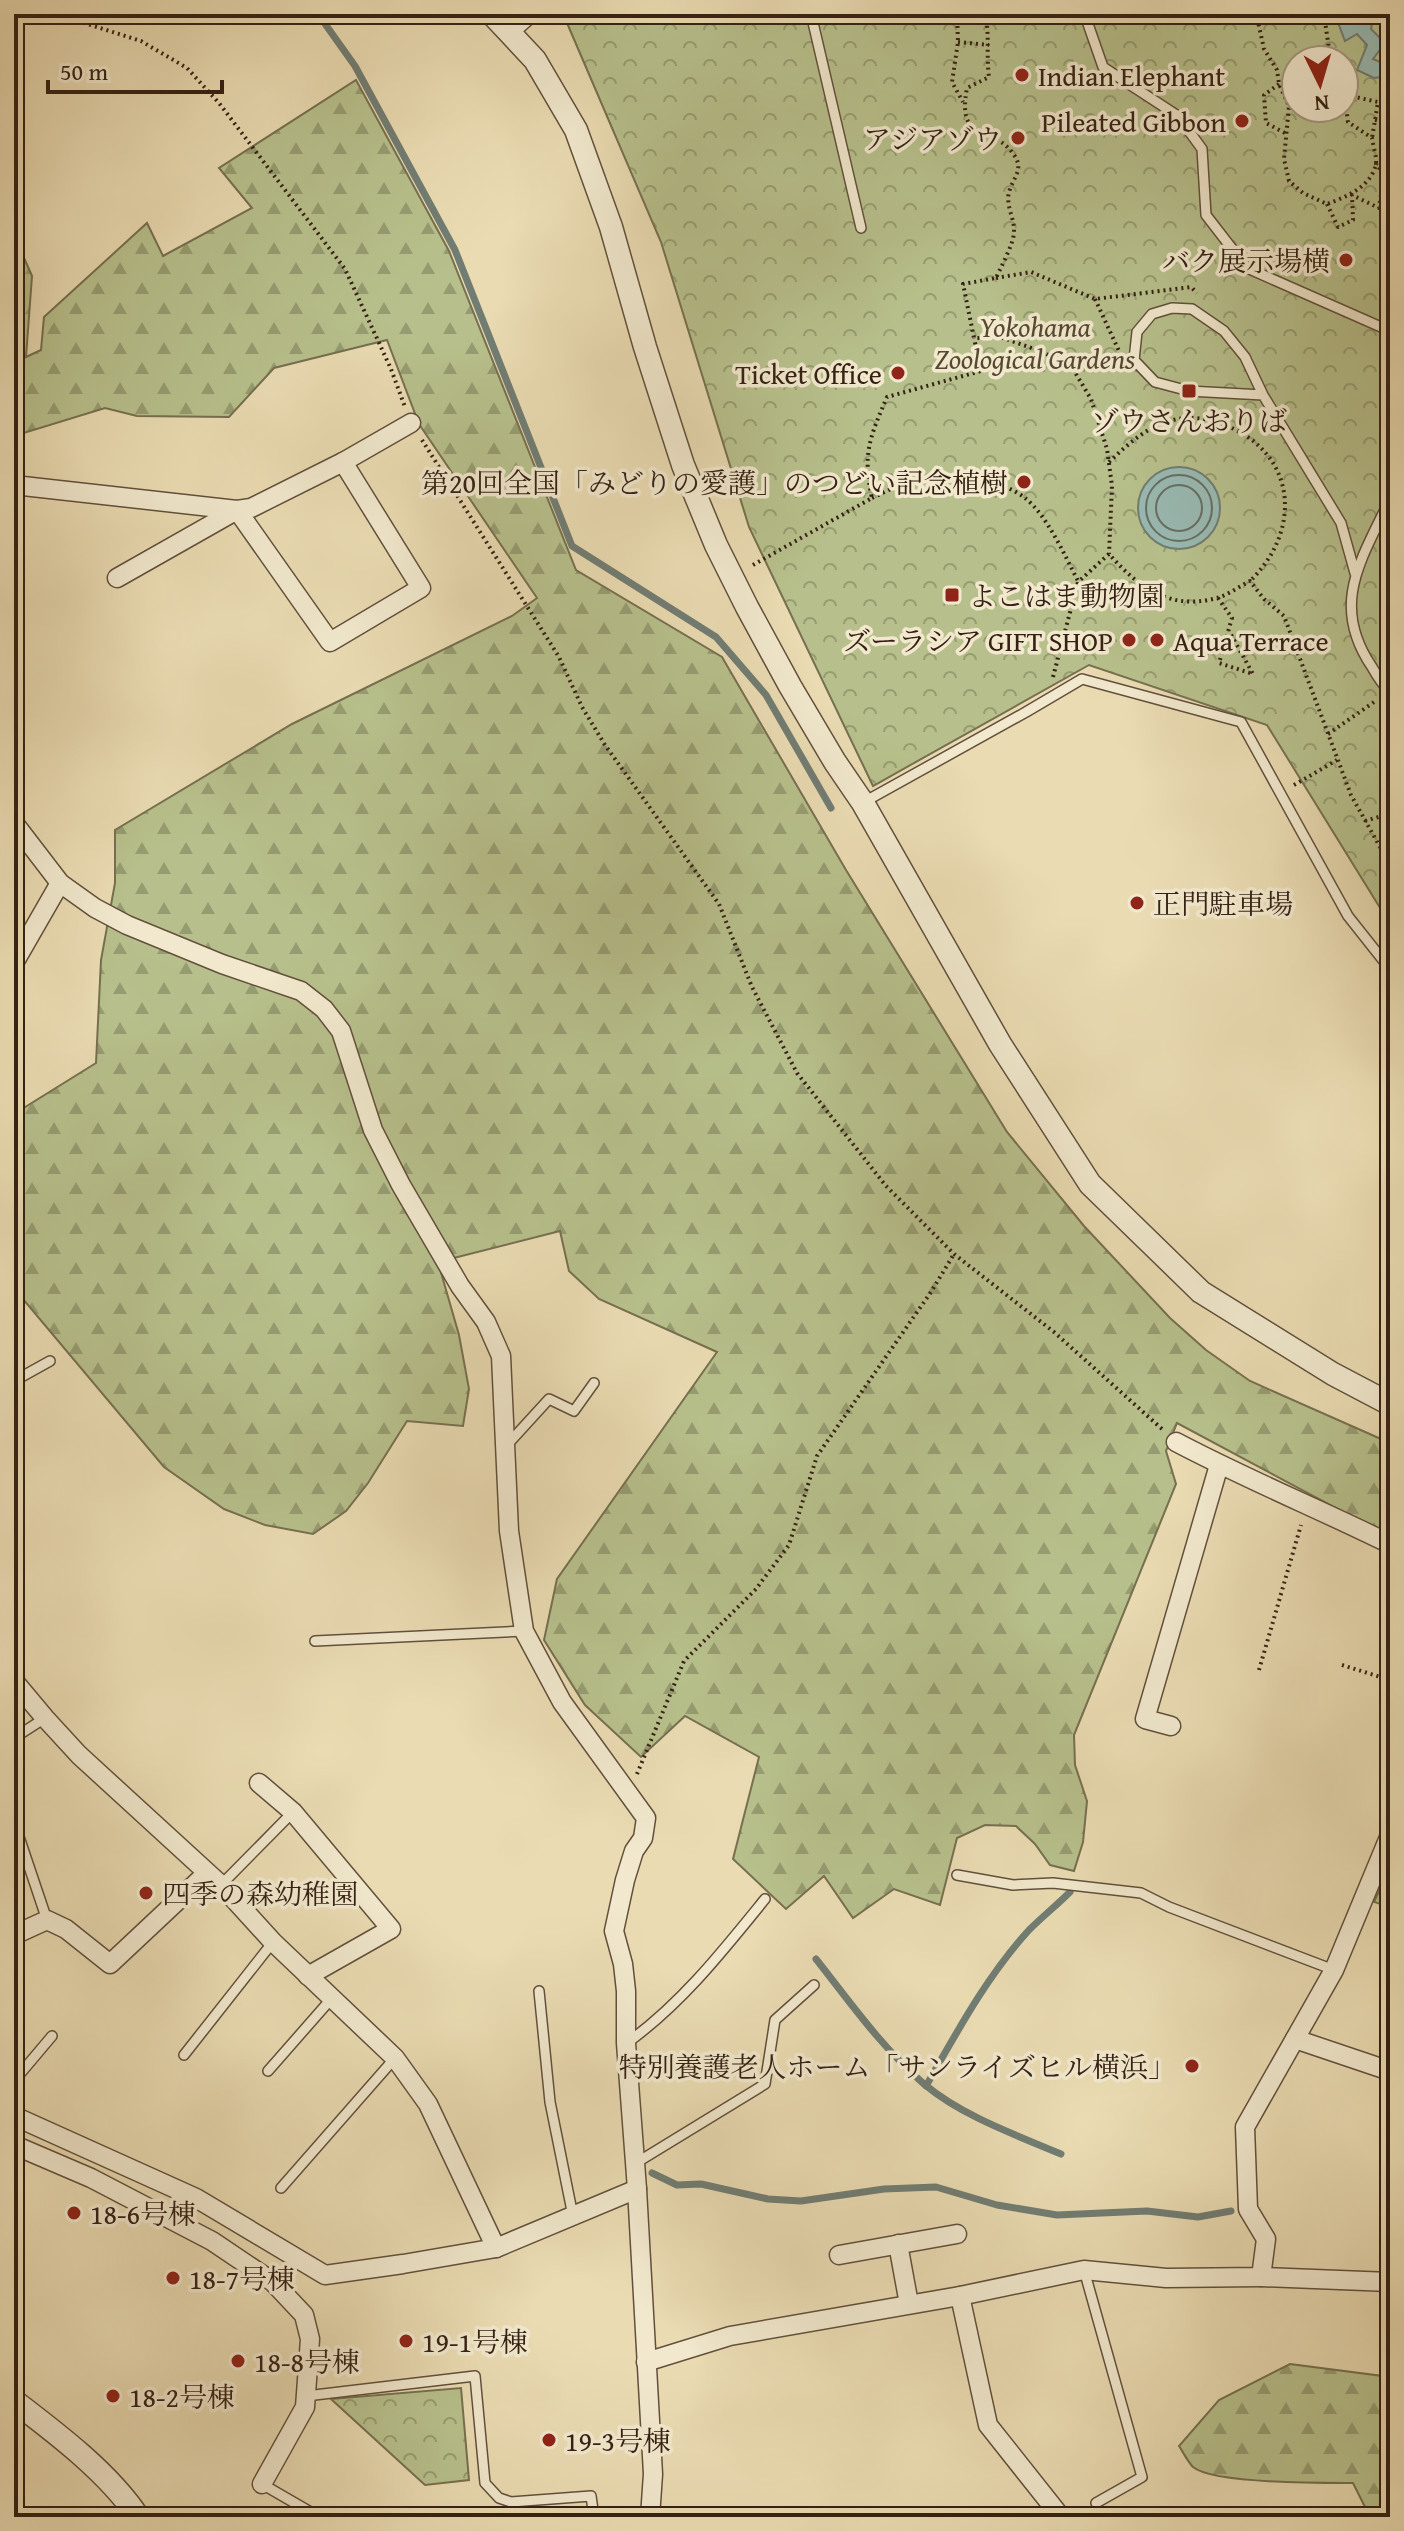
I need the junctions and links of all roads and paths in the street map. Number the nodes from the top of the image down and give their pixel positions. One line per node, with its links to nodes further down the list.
1 (68, 14): 33 (path)
2 (492, 14): 11 (street)
3 (529, 14): 11 (street)
4 (811, 14): 27 (lane)
5 (957, 14): 12 (path)
6 (985, 14): 14 (path)
7 (1094, 14): 30 (lane)
8 (1233, 14): 9 (path)
9 (1247, 14): 15 (path)
10 (1324, 14): 13 (path)
11 (509, 32): 53 (street)
12 (958, 42): 14 (path); 17 (path)
13 (1328, 44)
14 (989, 45): 17 (path)
15 (1279, 84): 21 (path); 21 (path)
16 (1360, 98): 18 (path)
17 (964, 105): 28 (path)
18 (1375, 120): 19 (path); 22 (path)
19 (1389, 123)
20 (1351, 124): 22 (path)
21 (1285, 133): 26 (path)
22 (1372, 138): 24 (path)
23 (1390, 155): 24 (path)
24 (1376, 164): 25 (path); 25 (path)
25 (1352, 195): 26 (path); 26 (path)
26 (1327, 204)
27 (861, 228)
28 (996, 278): 29 (path); 31 (path)
29 (1201, 296)
30 (1390, 331)
31 (974, 338): 35 (path); 37 (path)
32 (1263, 395): 32 (lane); 42 (lane)
33 (411, 423): 34 (street); 61 (path)
34 (343, 462): 39 (street); 39 (street)
35 (1109, 462): 40 (path); 44 (path)
36 (14, 485): 39 (street)
37 (872, 498): 41 (path); 45 (path)
38 (1390, 499): 42 (lane)
39 (237, 510): 43 (street)
40 (1109, 554): 45 (path); 46 (path)
41 (753, 565)
42 (1355, 573): 49 (lane)
43 (117, 578)
44 (1250, 581): 46 (path); 50 (path)
45 (1078, 582): 48 (path)
46 (1218, 598): 47 (path)
47 (1229, 631): 47 (path)
48 (1051, 684)
49 (1388, 691): 50 (path)
50 (1327, 734): 51 (path)
51 (1337, 760): 52 (path); 55 (path)
52 (1279, 794): 53 (lane); 60 (lane)
53 (863, 803): 65 (street)
54 (1385, 815): 55 (path)
55 (1365, 821): 57 (path)
56 (14, 823): 58 (street)
57 (1390, 865)
58 (60, 883): 59 (street); 67 (street)
59 (14, 963)
60 (1390, 969)
61 (954, 1254): 66 (path); 81 (path)
62 (50, 1361): 63 (lane)
63 (14, 1381)
64 (594, 1383): 67 (lane)
65 (1390, 1404)
66 (1176, 1442): 68 (street)
67 (506, 1446): 71 (street)
68 (1219, 1465): 69 (street); 78 (street)
69 (1307, 1504): 70 (street); 74 (path)
70 (1390, 1544)
71 (524, 1631): 72 (lane); 81 (street)
72 (315, 1641)
73 (1342, 1665): 75 (path)
74 (1259, 1670)
75 (1390, 1680)
76 (14, 1681): 77 (street)
77 (45, 1718): 79 (lane); 86 (street)
78 (1171, 1726)
79 (14, 1738)
80 (259, 1783): 82 (street)
81 (629, 1794): 98 (street)
82 (293, 1812): 86 (lane); 92 (street)
83 (14, 1822): 88 (lane)
84 (1390, 1835): 91 (street)
85 (957, 1875): 91 (lane)
86 (214, 1879): 88 (street); 90 (street)
87 (765, 1899): 98 (lane)
88 (47, 1920): 89 (street)
89 (14, 1935)
90 (273, 1942): 92 (street); 99 (lane)
91 (1334, 1970): 97 (street)
92 (308, 1976): 95 (street)
93 (814, 1985): 106 (lane)
94 (539, 1991): 109 (lane)
95 (332, 1998): 100 (street); 101 (lane)
96 (52, 2036): 103 (lane)
97 (1295, 2039): 102 (street); 115 (street)
98 (626, 2043): 106 (street)
99 (184, 2055)
100 (395, 2058): 107 (lane); 112 (street)
101 (268, 2071)
102 (1390, 2071)
103 (14, 2081)
104 (14, 2116): 112 (street)
105 (14, 2145): 120 (street)
106 (636, 2163): 108 (street)
107 (281, 2188)
108 (637, 2189): 109 (street); 119 (street)
109 (573, 2216): 112 (street)
110 (957, 2234): 111 (street)
111 (898, 2244): 113 (street); 118 (street)
112 (496, 2248)
113 (839, 2255)
114 (1084, 2270): 115 (street); 117 (street); 123 (lane)
115 (1261, 2277): 116 (street)
116 (1390, 2282)
117 (960, 2296): 118 (street); 128 (street)
118 (909, 2304): 119 (street)
119 (646, 2362): 127 (street)
120 (306, 2396): 122 (street); 126 (lane)
121 (14, 2401): 124 (street)
122 (262, 2484): 125 (lane)
123 (1096, 2503)
124 (138, 2517)
125 (319, 2517)
126 (594, 2517)
127 (650, 2517)
128 (1061, 2517)

